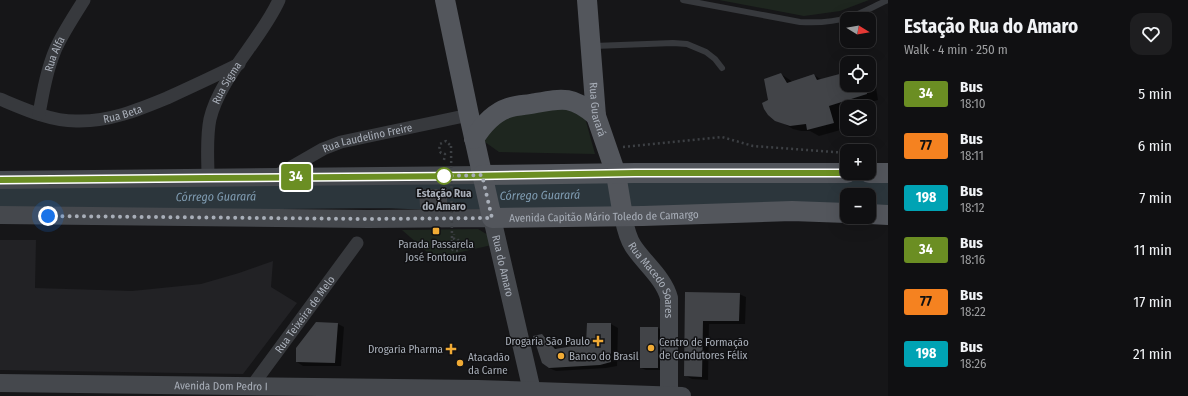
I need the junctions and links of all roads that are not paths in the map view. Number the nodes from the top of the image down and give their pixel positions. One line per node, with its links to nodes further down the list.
1 (84, 0): 11 (street, Rua Alfa)
2 (279, 0): 8 (street, Rua Sigma)
3 (445, 0): 12 (main road, Rua do Amaro)
4 (587, 0): 7 (main road, Rua Guarará)
5 (683, 0): 6 (lane)
6 (888, 0)
7 (590, 46): 9 (lane); 13 (main road, Rua Guarará)
8 (239, 64): 11 (street, Rua Beta); 18 (street, Rua Sigma)
9 (722, 68)
10 (0, 99): 11 (street, Rua Beta)
11 (38, 114)
12 (468, 115): 14 (main road, Rua do Amaro); 19 (street, Rua Laudelino Freire)
13 (596, 116): 14 (main road); 21 (main road, Rua Guarará)
14 (474, 138): 22 (main road, Rua do Amaro)
15 (876, 173): 16 (main road)
16 (888, 173)
17 (840, 174): 21 (main road, Avenida Capitão Mário Toledo de Camargo)
18 (208, 178): 19 (main road, Avenida Capitão Mário Toledo de Camargo); 20 (main road, Avenida Capitão Mário Toledo de Camargo)
19 (274, 178): 22 (main road, Avenida Capitão Mário Toledo de Camargo)
20 (0, 180)
21 (620, 195): 22 (main road, Avenida Capitão Mário Toledo de Camargo); 22 (main road, Avenida Capitão Mário Toledo de Camargo); 23 (main road, Avenida Capitão Mário Toledo de Camargo); 35 (main road, Rua Macedo Soares)
22 (487, 196): 25 (main road, Avenida Capitão Mário Toledo de Camargo); 31 (main road, Rua do Amaro)
23 (840, 213)
24 (876, 214): 26 (main road)
25 (0, 215)
26 (888, 215)
27 (357, 243): 29 (street, Rua Teixeira de Melo)
28 (0, 383): 30 (main road, Avenida Dom Pedro I)
29 (252, 386): 30 (main road, Avenida Dom Pedro I); 32 (main road, Avenida Dom Pedro I)
30 (138, 391)
31 (532, 391): 33 (main road, Avenida Dom Pedro I); 34 (main road, Avenida Dom Pedro I)
32 (345, 392): 33 (main road, Avenida Dom Pedro I)
33 (478, 393)
34 (572, 394): 35 (main road, Avenida Dom Pedro I)
35 (669, 396): 36 (main road, Avenida Dom Pedro I)
36 (682, 396)

